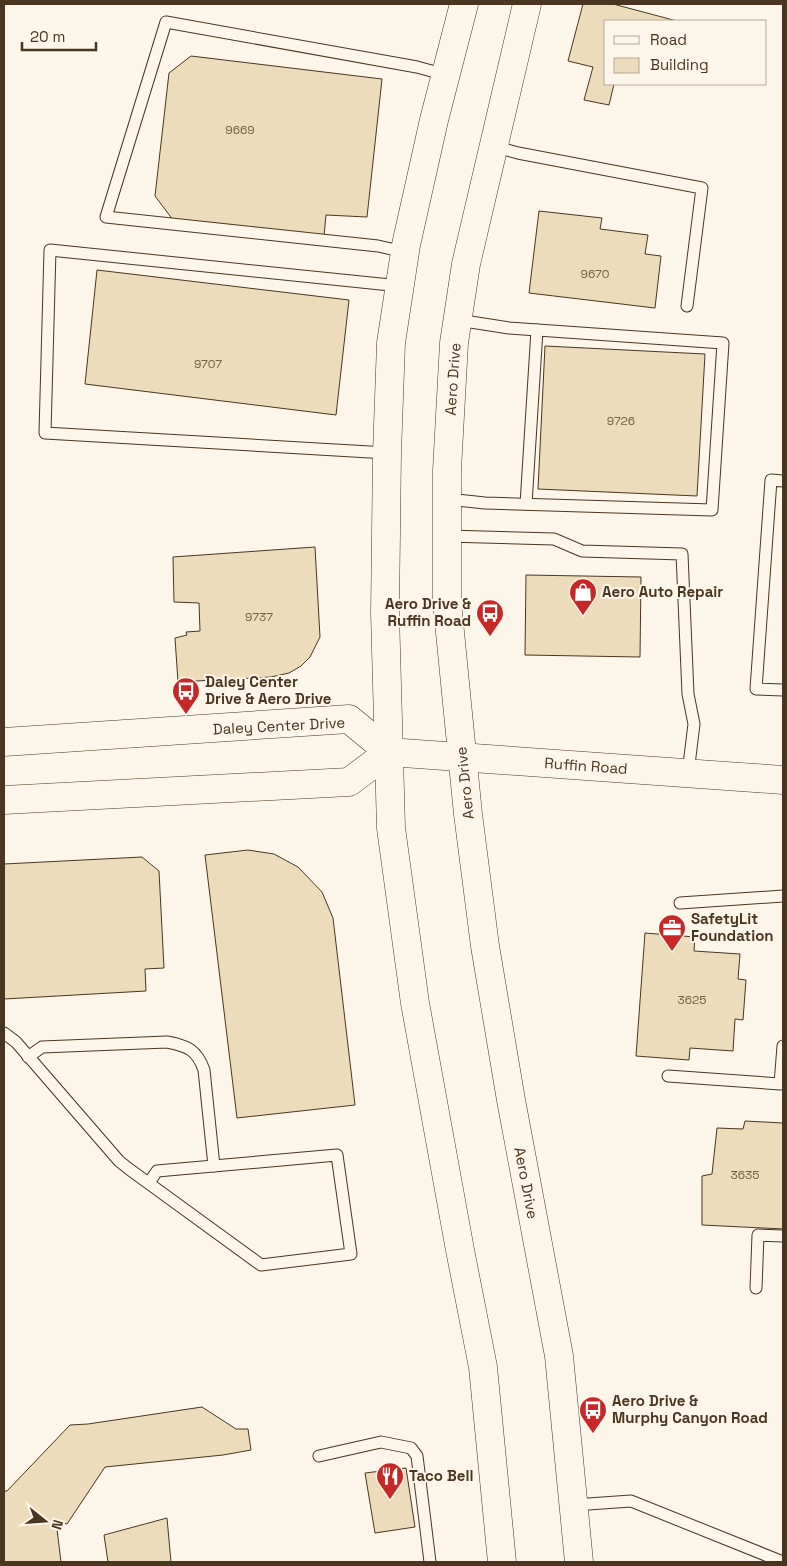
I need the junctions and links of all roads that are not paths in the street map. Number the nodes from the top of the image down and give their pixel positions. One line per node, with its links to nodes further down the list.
1 (464, 4): 3 (main road)
2 (527, 4): 4 (main road, Aero Drive)
3 (446, 75): 5 (main road); 5 (lane)
4 (493, 146): 7 (lane); 8 (main road, Aero Drive)
5 (405, 252): 6 (main road)
6 (400, 286): 10 (main road); 10 (lane)
7 (687, 306)
8 (458, 320): 9 (lane); 12 (main road, Aero Drive)
9 (538, 330): 13 (lane); 13 (lane)
10 (387, 453): 17 (main road)
11 (783, 481): 15 (lane)
12 (448, 499): 13 (lane); 14 (main road, Aero Drive)
13 (526, 504)
14 (447, 536): 18 (main road, Aero Drive); 19 (lane)
15 (783, 690)
16 (4, 742): 17 (main road, Daley Center Drive)
17 (389, 752): 18 (main road, Ruffin Road); 21 (main road); 36 (main road)
18 (462, 756): 19 (main road, Ruffin Road); 34 (main road, Aero Drive)
19 (688, 773): 20 (main road, Ruffin Road)
20 (783, 780)
21 (4, 800)
22 (783, 896): 23 (lane)
23 (680, 903)
24 (4, 1033): 26 (lane)
25 (783, 1046): 28 (lane)
26 (28, 1057): 29 (lane); 30 (lane)
27 (668, 1076): 28 (lane)
28 (782, 1084)
29 (214, 1166): 30 (lane); 30 (lane)
30 (149, 1183)
31 (783, 1236): 32 (lane)
32 (756, 1288)
33 (318, 1456): 35 (lane)
34 (574, 1505): 37 (main road, Aero Drive); 38 (lane)
35 (430, 1562)
36 (502, 1562)
37 (579, 1562)
38 (783, 1562)

